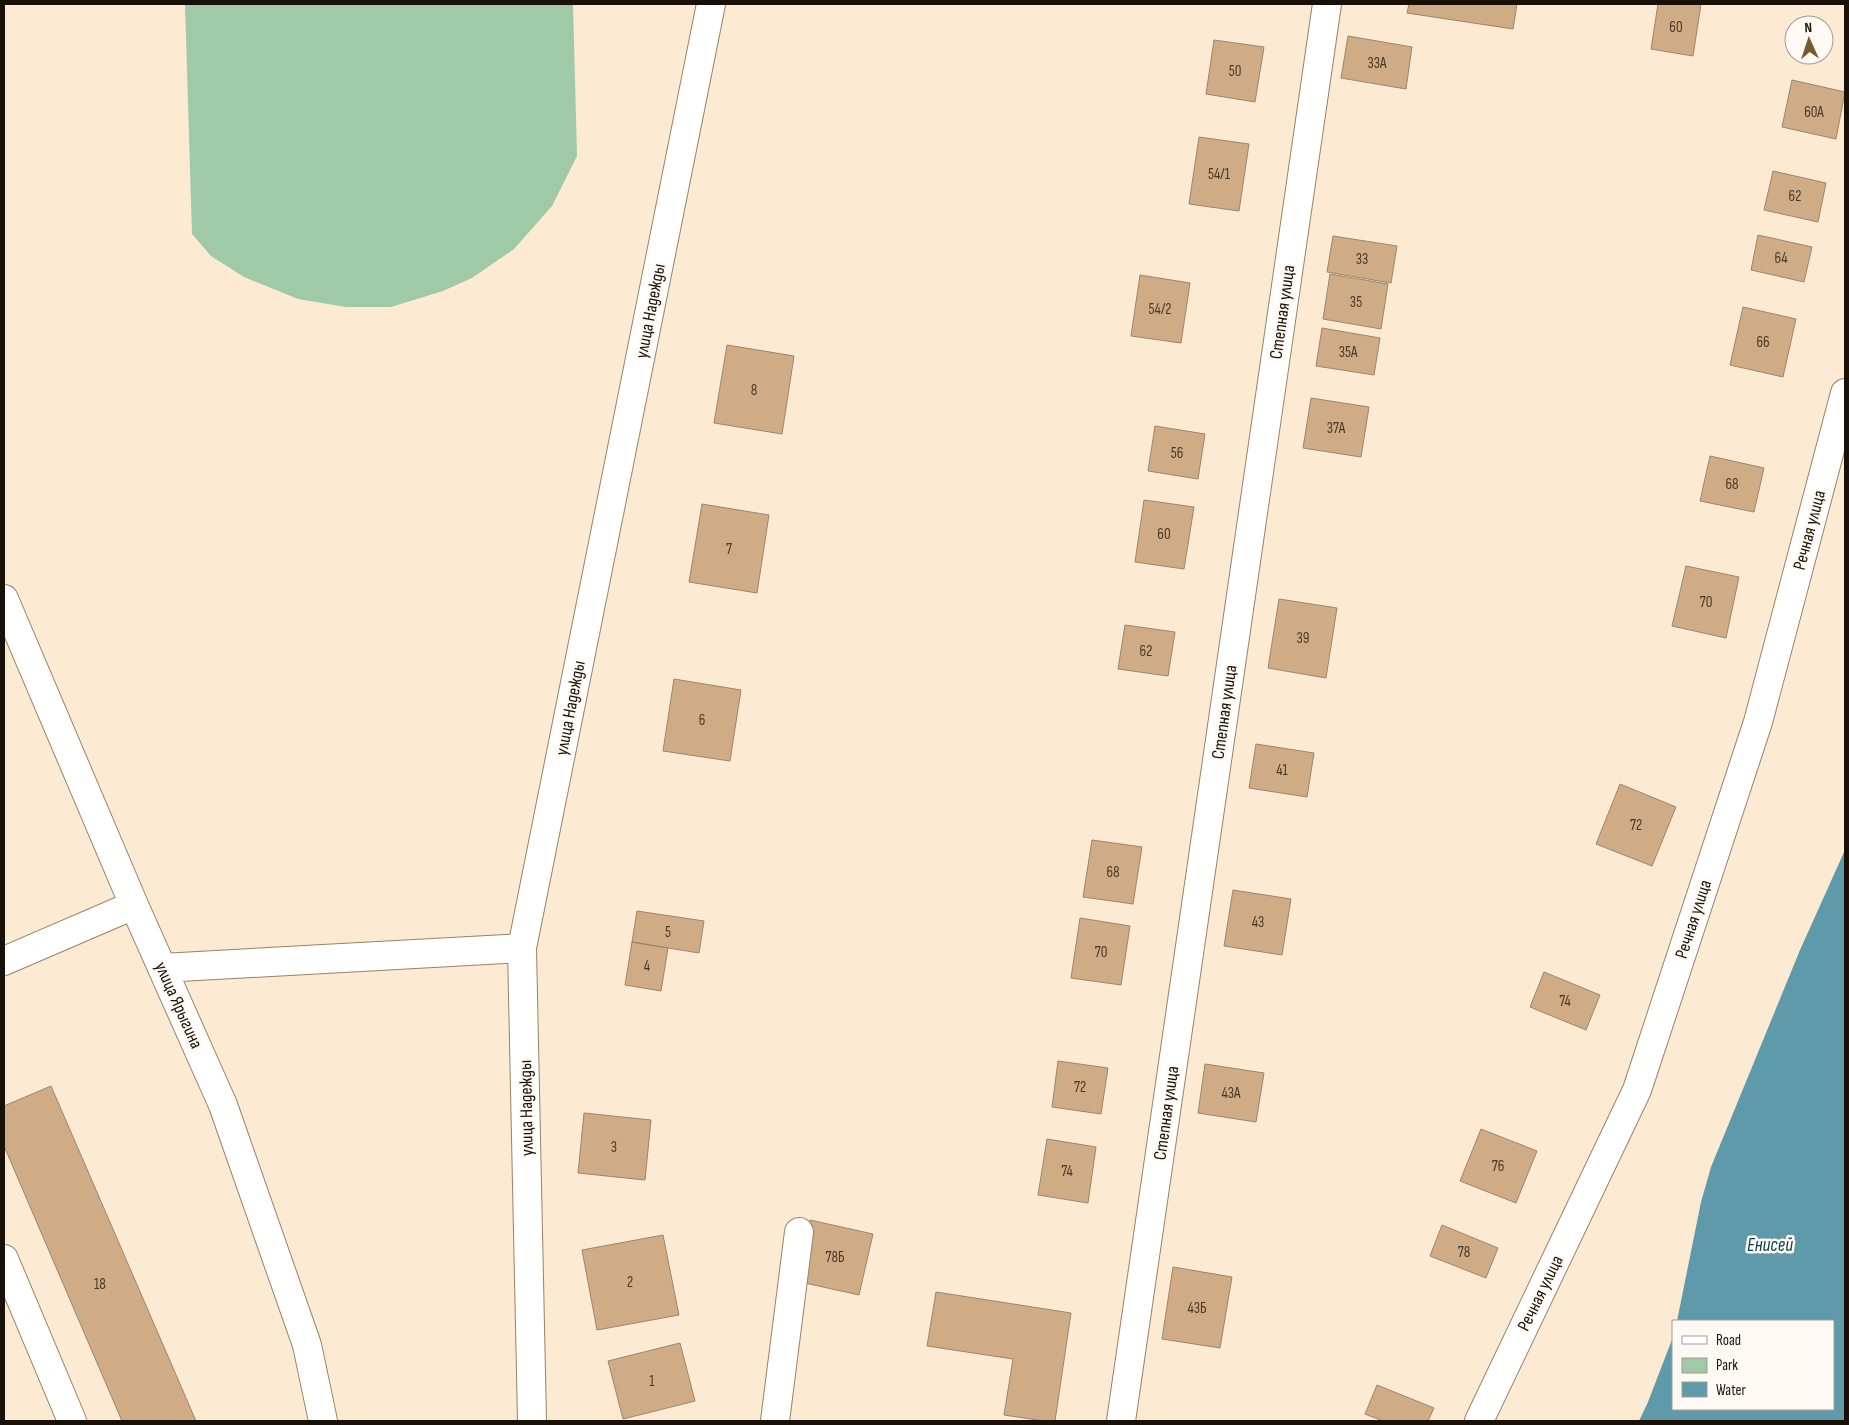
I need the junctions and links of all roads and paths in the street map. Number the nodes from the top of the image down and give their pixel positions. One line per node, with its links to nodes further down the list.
1 (711, 4): 6 (street, улица Надежды)
2 (1327, 4): 15 (street, Степная улица)
3 (1845, 393): 16 (street, Речная улица)
4 (4, 599): 5 (street, улица Ярыгина)
5 (134, 905): 7 (street); 8 (street, улица Ярыгина)
6 (522, 948): 8 (street); 13 (street, улица Надежды)
7 (4, 962)
8 (162, 968): 12 (street, улица Ярыгина)
9 (799, 1232): 14 (street)
10 (4, 1259): 11 (street)
11 (72, 1421)
12 (323, 1421)
13 (532, 1421)
14 (775, 1421)
15 (1121, 1421)
16 (1479, 1421)

